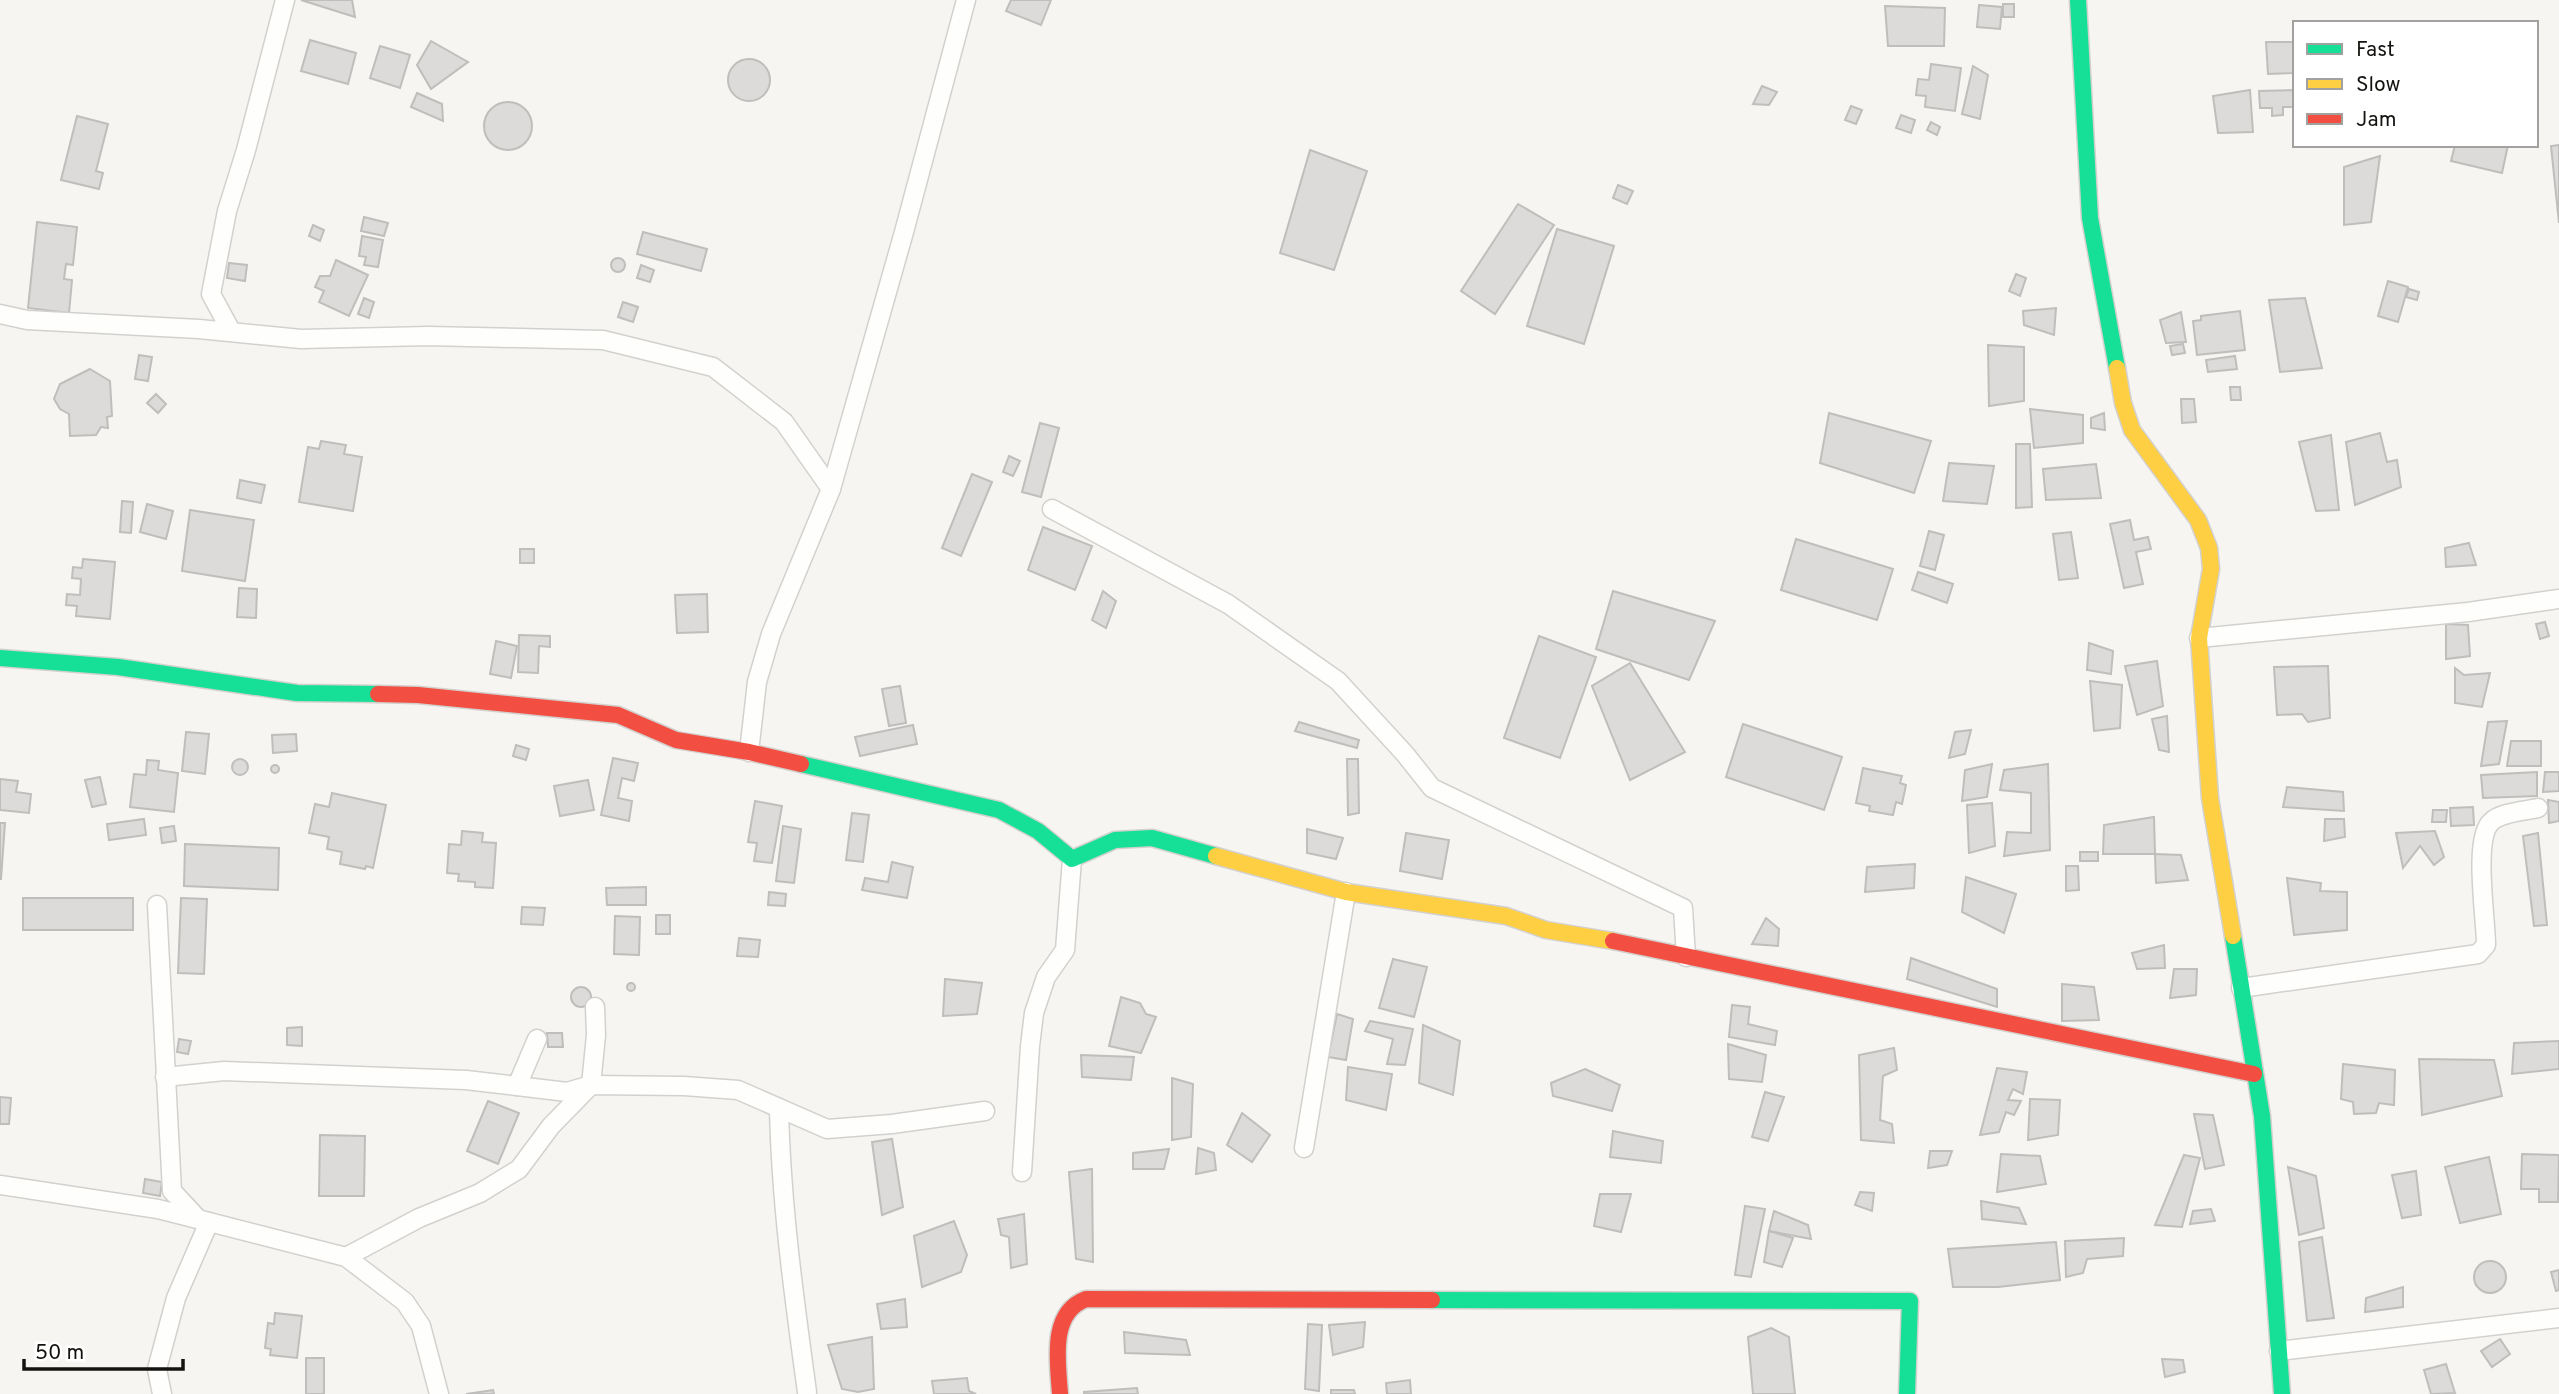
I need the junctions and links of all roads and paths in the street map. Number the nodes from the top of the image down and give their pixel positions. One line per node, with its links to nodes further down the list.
1 (285, 0): 5 (street)
2 (966, 0): 6 (street)
3 (2078, 0): 9 (street)
4 (0, 314): 5 (street)
5 (231, 331): 6 (street)
6 (831, 489): 11 (street)
7 (1052, 509): 16 (street)
8 (2559, 599): 9 (street)
9 (2199, 638): 17 (street)
10 (0, 659): 11 (street)
11 (749, 752): 13 (street)
12 (2538, 808): 17 (street)
13 (1072, 859): 14 (street); 27 (street)
14 (1346, 892): 16 (street); 26 (street)
15 (157, 905): 21 (street)
16 (1686, 957): 20 (street)
17 (2241, 988): 20 (street)
18 (595, 1007): 23 (street)
19 (537, 1039): 22 (street)
20 (2254, 1074): 32 (street)
21 (165, 1077): 22 (street); 29 (street)
22 (517, 1086): 23 (street)
23 (592, 1086): 24 (street); 30 (street)
24 (779, 1108): 25 (street); 33 (street)
25 (985, 1111)
26 (1304, 1148)
27 (1022, 1172)
28 (0, 1185): 29 (street)
29 (203, 1221): 30 (street); 34 (street)
30 (346, 1257): 35 (street)
31 (2559, 1318): 32 (street)
32 (2279, 1351): 38 (street)
33 (807, 1392)
34 (162, 1394)
35 (439, 1394)
36 (1060, 1394): 37 (street)
37 (1907, 1394)
38 (2282, 1394)

